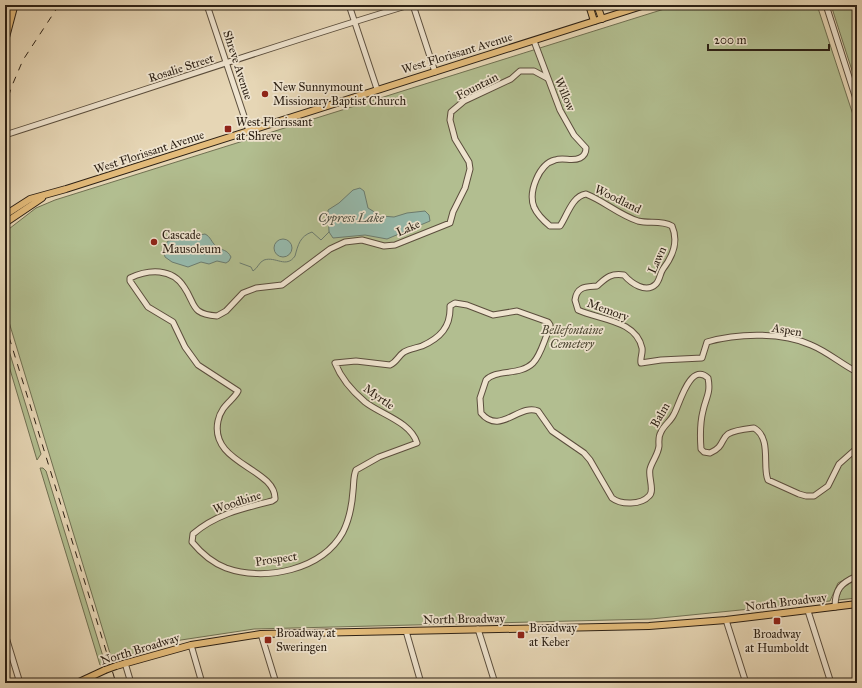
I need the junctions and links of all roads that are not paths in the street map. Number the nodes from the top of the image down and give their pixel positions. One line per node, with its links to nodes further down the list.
1 (14, 5): 13 (highway)
2 (207, 5): 15 (street, Shreve Avenue)
3 (349, 5): 11 (street)
4 (409, 5): 11 (street, Rosalie Street)
5 (414, 5): 16 (street)
6 (589, 5): 12 (main road)
7 (597, 5): 10 (main road)
8 (645, 5): 10 (main road, West Florissant Avenue)
9 (826, 5): 19 (street)
10 (602, 19): 12 (main road, West Florissant Avenue)
11 (355, 21): 15 (street, Rosalie Street); 18 (street)
12 (594, 21): 14 (main road, West Florissant Avenue)
13 (5, 39)
14 (534, 41): 16 (main road, West Florissant Avenue); 17 (street, Willow)
15 (226, 64): 20 (street, Shreve Avenue); 21 (street, Rosalie Street)
16 (435, 72): 18 (main road, West Florissant Avenue)
17 (547, 78): 22 (street, Fountain); 23 (street, Willow)
18 (377, 89): 20 (main road, West Florissant Avenue)
19 (857, 102)
20 (249, 131): 24 (main road, West Florissant Avenue)
21 (5, 135)
22 (460, 149): 34 (street, Lake)
23 (584, 194): 27 (street, Woodland)
24 (47, 195): 25 (main road, West Florissant Avenue); 26 (main road, West Florissant Avenue)
25 (5, 215)
26 (5, 223)
27 (667, 223): 28 (street, Lawn)
28 (656, 284): 29 (street, Memory)
29 (707, 342): 30 (street, Aspen)
30 (857, 372)
31 (536, 410): 32 (street, Balm); 33 (street, Myrtle)
32 (857, 448)
33 (356, 470): 35 (street, Prospect)
34 (275, 499): 35 (street, Woodbine)
35 (192, 542)
36 (857, 576): 38 (street)
37 (857, 604): 38 (main road, North Broadway)
38 (835, 607): 39 (main road, North Broadway)
39 (808, 611): 40 (main road, North Broadway); 55 (street)
40 (726, 620): 41 (main road, North Broadway); 54 (street)
41 (478, 630): 42 (main road, North Broadway); 53 (street)
42 (406, 631): 44 (main road, North Broadway); 52 (street)
43 (5, 634): 47 (street)
44 (261, 634): 45 (main road, North Broadway); 51 (street)
45 (191, 645): 46 (main road, North Broadway); 50 (street)
46 (124, 663): 48 (main road, North Broadway, bridge); 49 (street)
47 (20, 683)
48 (77, 683)
49 (130, 683)
50 (202, 683)
51 (276, 683)
52 (421, 683)
53 (495, 683)
54 (746, 683)
55 (831, 683)

